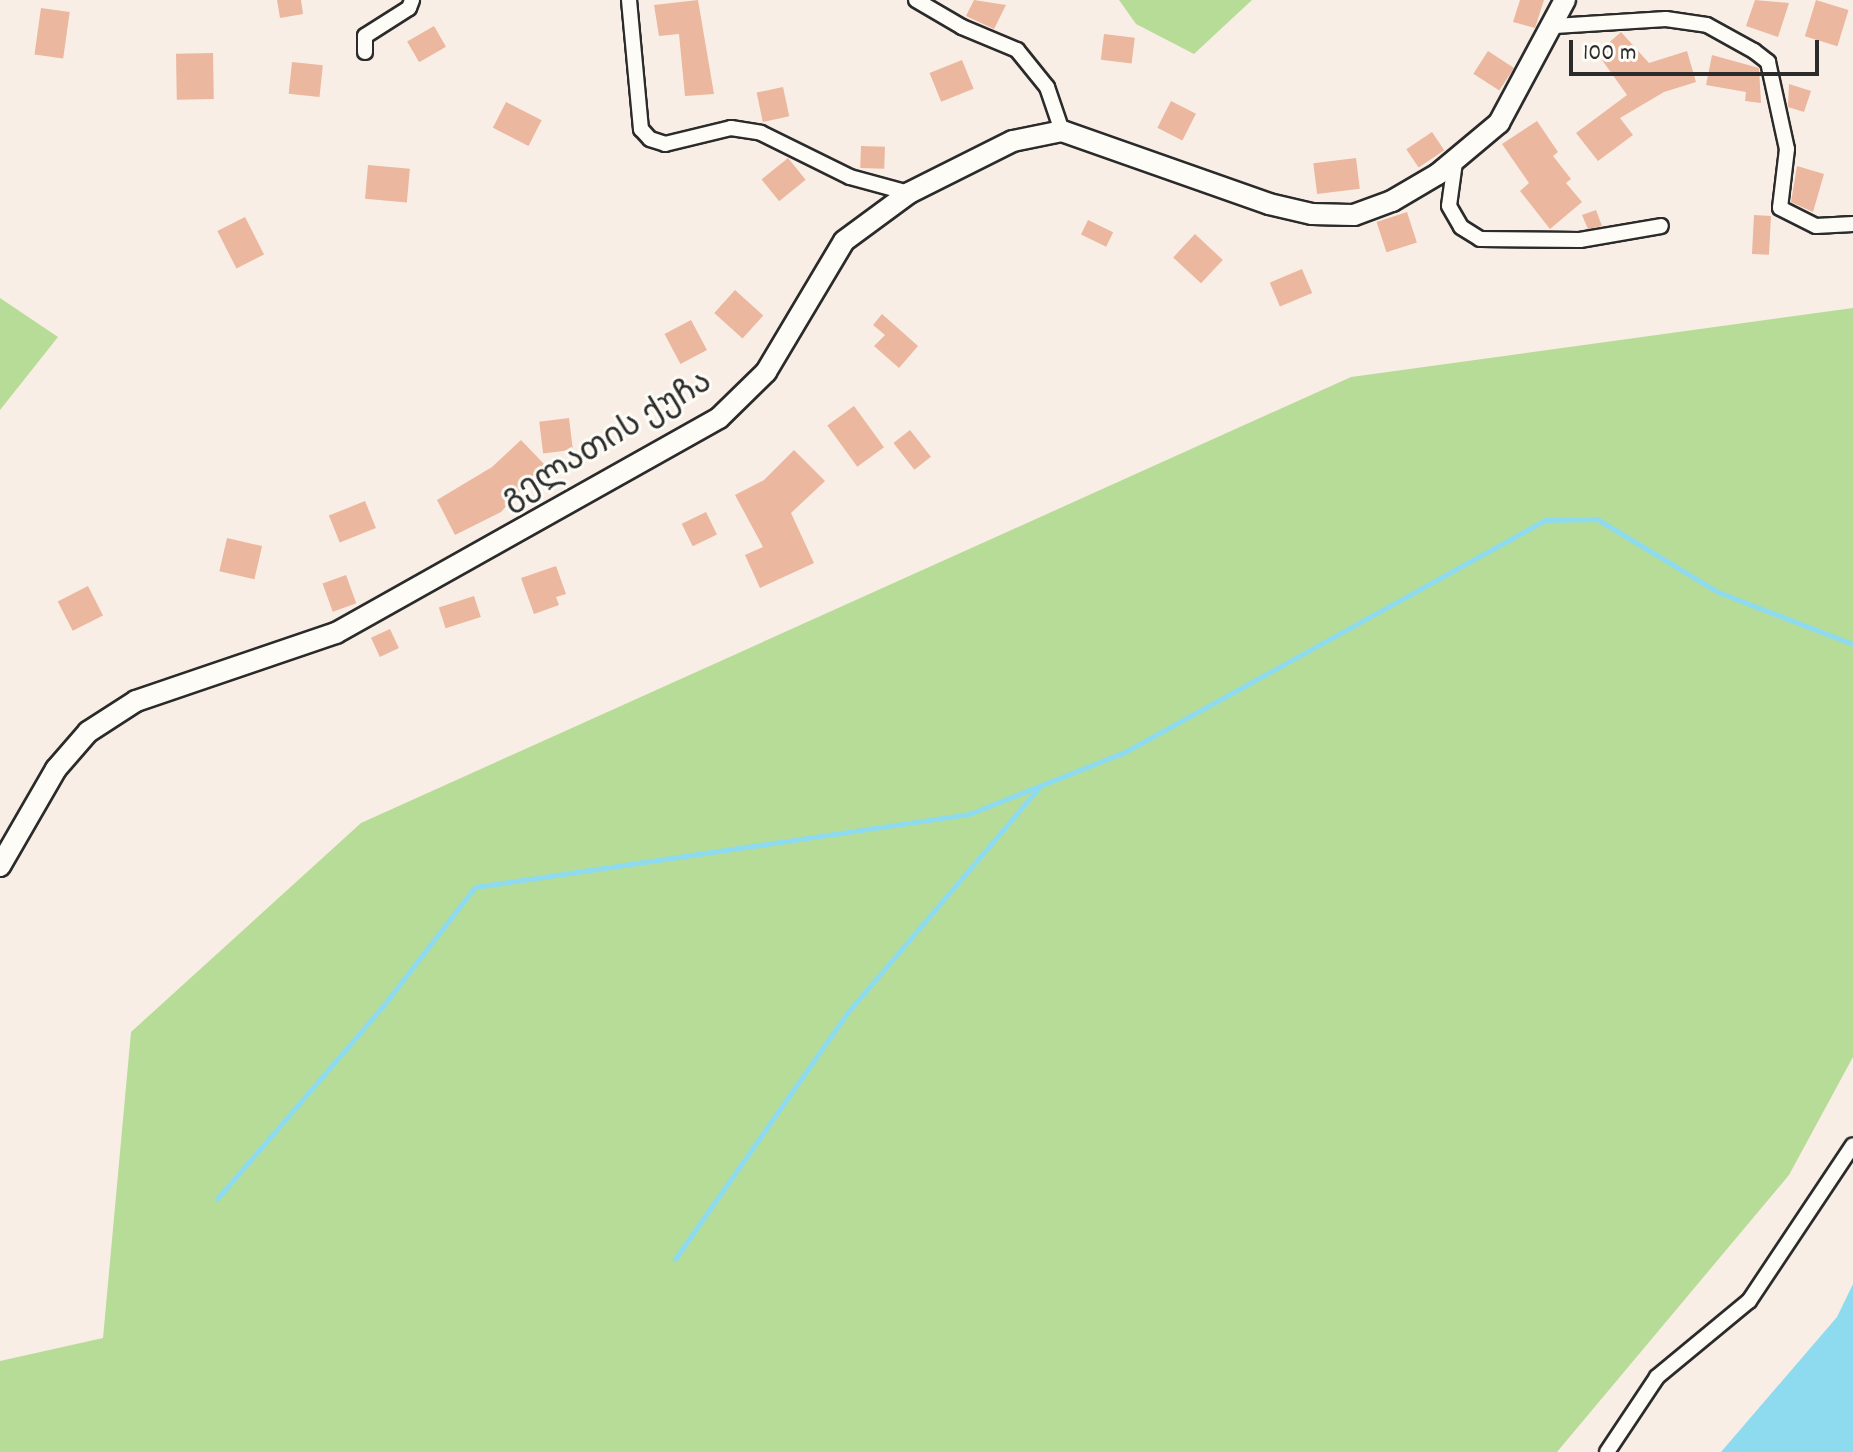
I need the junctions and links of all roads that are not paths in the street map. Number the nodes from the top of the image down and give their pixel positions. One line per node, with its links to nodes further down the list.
1 (412, 0): 6 (street)
2 (629, 0): 9 (street)
3 (916, 0): 7 (street)
4 (1565, 0): 5 (main road)
5 (1555, 26): 8 (main road); 10 (street)
6 (365, 52)
7 (1062, 131): 8 (main road); 9 (main road, გელათის ქუჩა)
8 (1455, 162): 11 (street)
9 (909, 193): 12 (main road, გელათის ქუჩა)
10 (1853, 224)
11 (1661, 226)
12 (0, 866)
13 (1853, 1145): 14 (street)
14 (1607, 1452)

